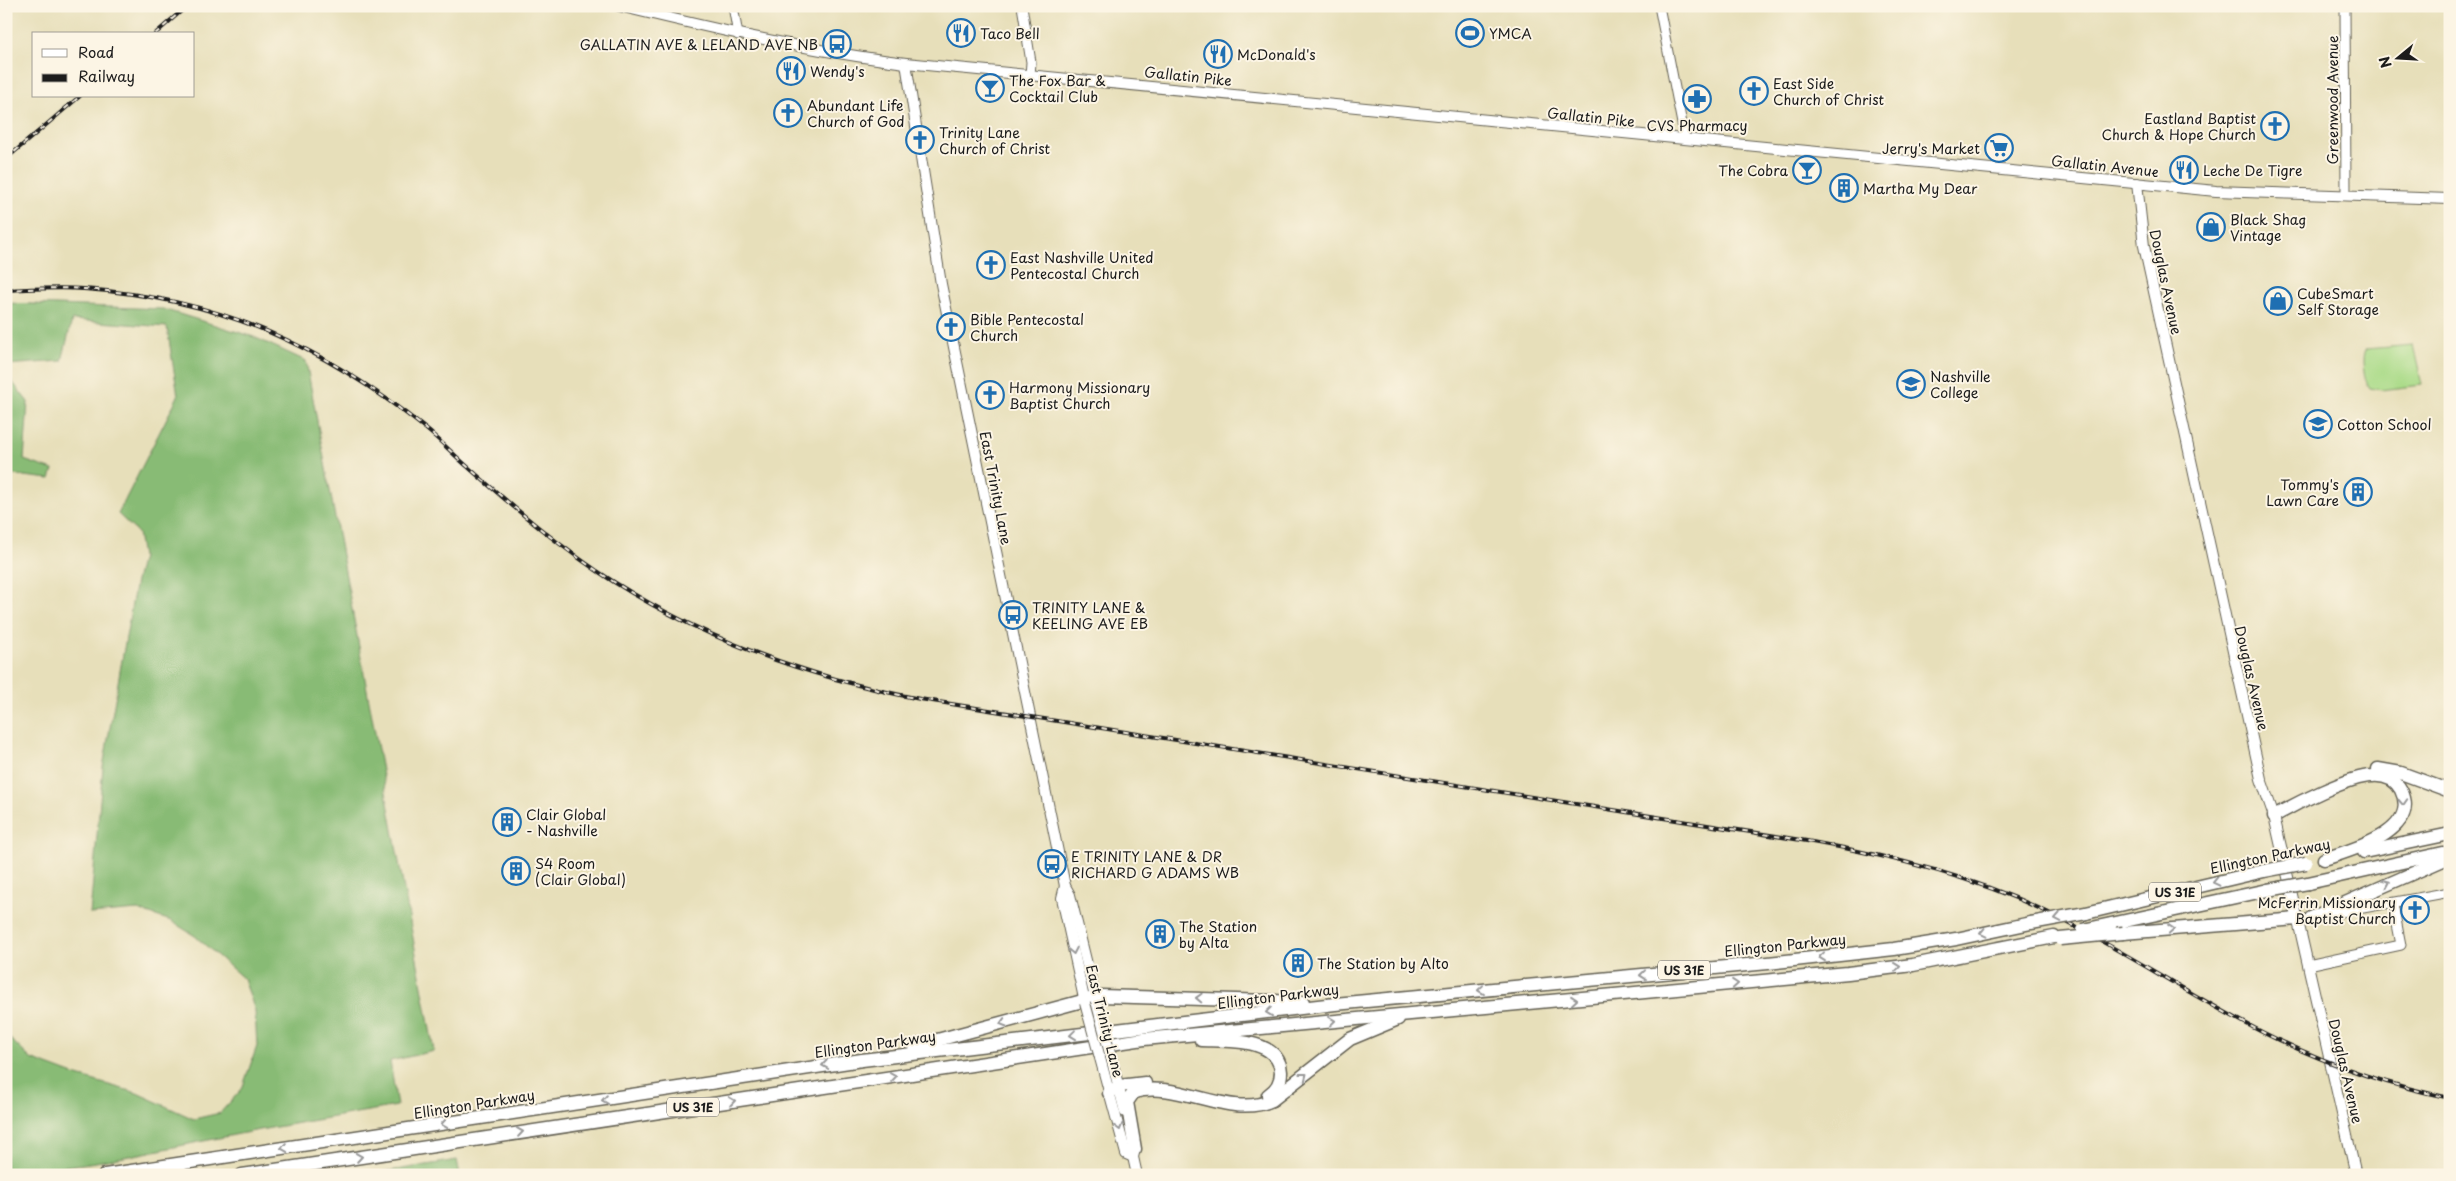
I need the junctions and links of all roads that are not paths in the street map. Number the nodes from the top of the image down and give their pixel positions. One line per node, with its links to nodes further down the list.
1 (618, 6): 6 (main road, Gallatin Pike)
2 (733, 6): 6 (street)
3 (1022, 6): 8 (street)
4 (1659, 6): 9 (street)
5 (2346, 6): 12 (street, Greenwood Avenue)
6 (738, 35): 7 (main road, Gallatin Pike)
7 (906, 63): 8 (main road, Gallatin Pike); 26 (main road, East Trinity Lane)
8 (1030, 76): 9 (main road, Gallatin Pike)
9 (1685, 139): 10 (main road, Gallatin Pike)
10 (1759, 146): 11 (main road, Gallatin Avenue)
11 (2136, 183): 12 (main road, Gallatin Avenue); 15 (main road, Douglas Avenue)
12 (2346, 194): 13 (main road, Gallatin Avenue)
13 (2450, 199)
14 (2450, 790): 15 (highway)
15 (2273, 812): 19 (highway, one-way to 19); 23 (main road, Douglas Avenue)
16 (2450, 834): 19 (highway, Ellington Parkway / US 31E)
17 (2450, 852): 24 (highway, US 31E, bridge)
18 (2450, 857): 22 (highway, one-way to 18)
19 (2324, 860): 27 (highway, Ellington Parkway / US 31E, one-way to 27, bridge)
20 (2450, 892): 21 (street)
21 (2393, 904): 22 (street); 25 (street)
22 (2311, 918): 23 (main road)
23 (2297, 919): 24 (highway, one-way to 23, bridge); 25 (main road, Douglas Avenue)
24 (2057, 938): 28 (highway, Ellington Parkway / US 31E, one-way to 24)
25 (2308, 964): 37 (main road, Douglas Avenue)
26 (1090, 1001): 27 (highway, one-way to 26); 30 (highway, one-way to 30); 31 (main road, East Trinity Lane, bridge); 31 (main road, East Trinity Lane, bridge)
27 (1335, 1004): 30 (highway, Ellington Parkway / US 31E, one-way to 30)
28 (1414, 1013): 29 (highway, Ellington Parkway / US 31E, one-way to 28); 32 (highway, one-way to 28)
29 (1144, 1039): 31 (highway); 35 (highway, Ellington Parkway / US 31E, one-way to 29)
30 (862, 1060): 34 (highway, Ellington Parkway / US 31E, one-way to 34)
31 (1116, 1091): 32 (highway); 33 (main road, East Trinity Lane)
32 (1134, 1092): 33 (highway)
33 (1134, 1153): 36 (main road, East Trinity Lane)
34 (105, 1175)
35 (242, 1175)
36 (1137, 1175)
37 (2356, 1175)

